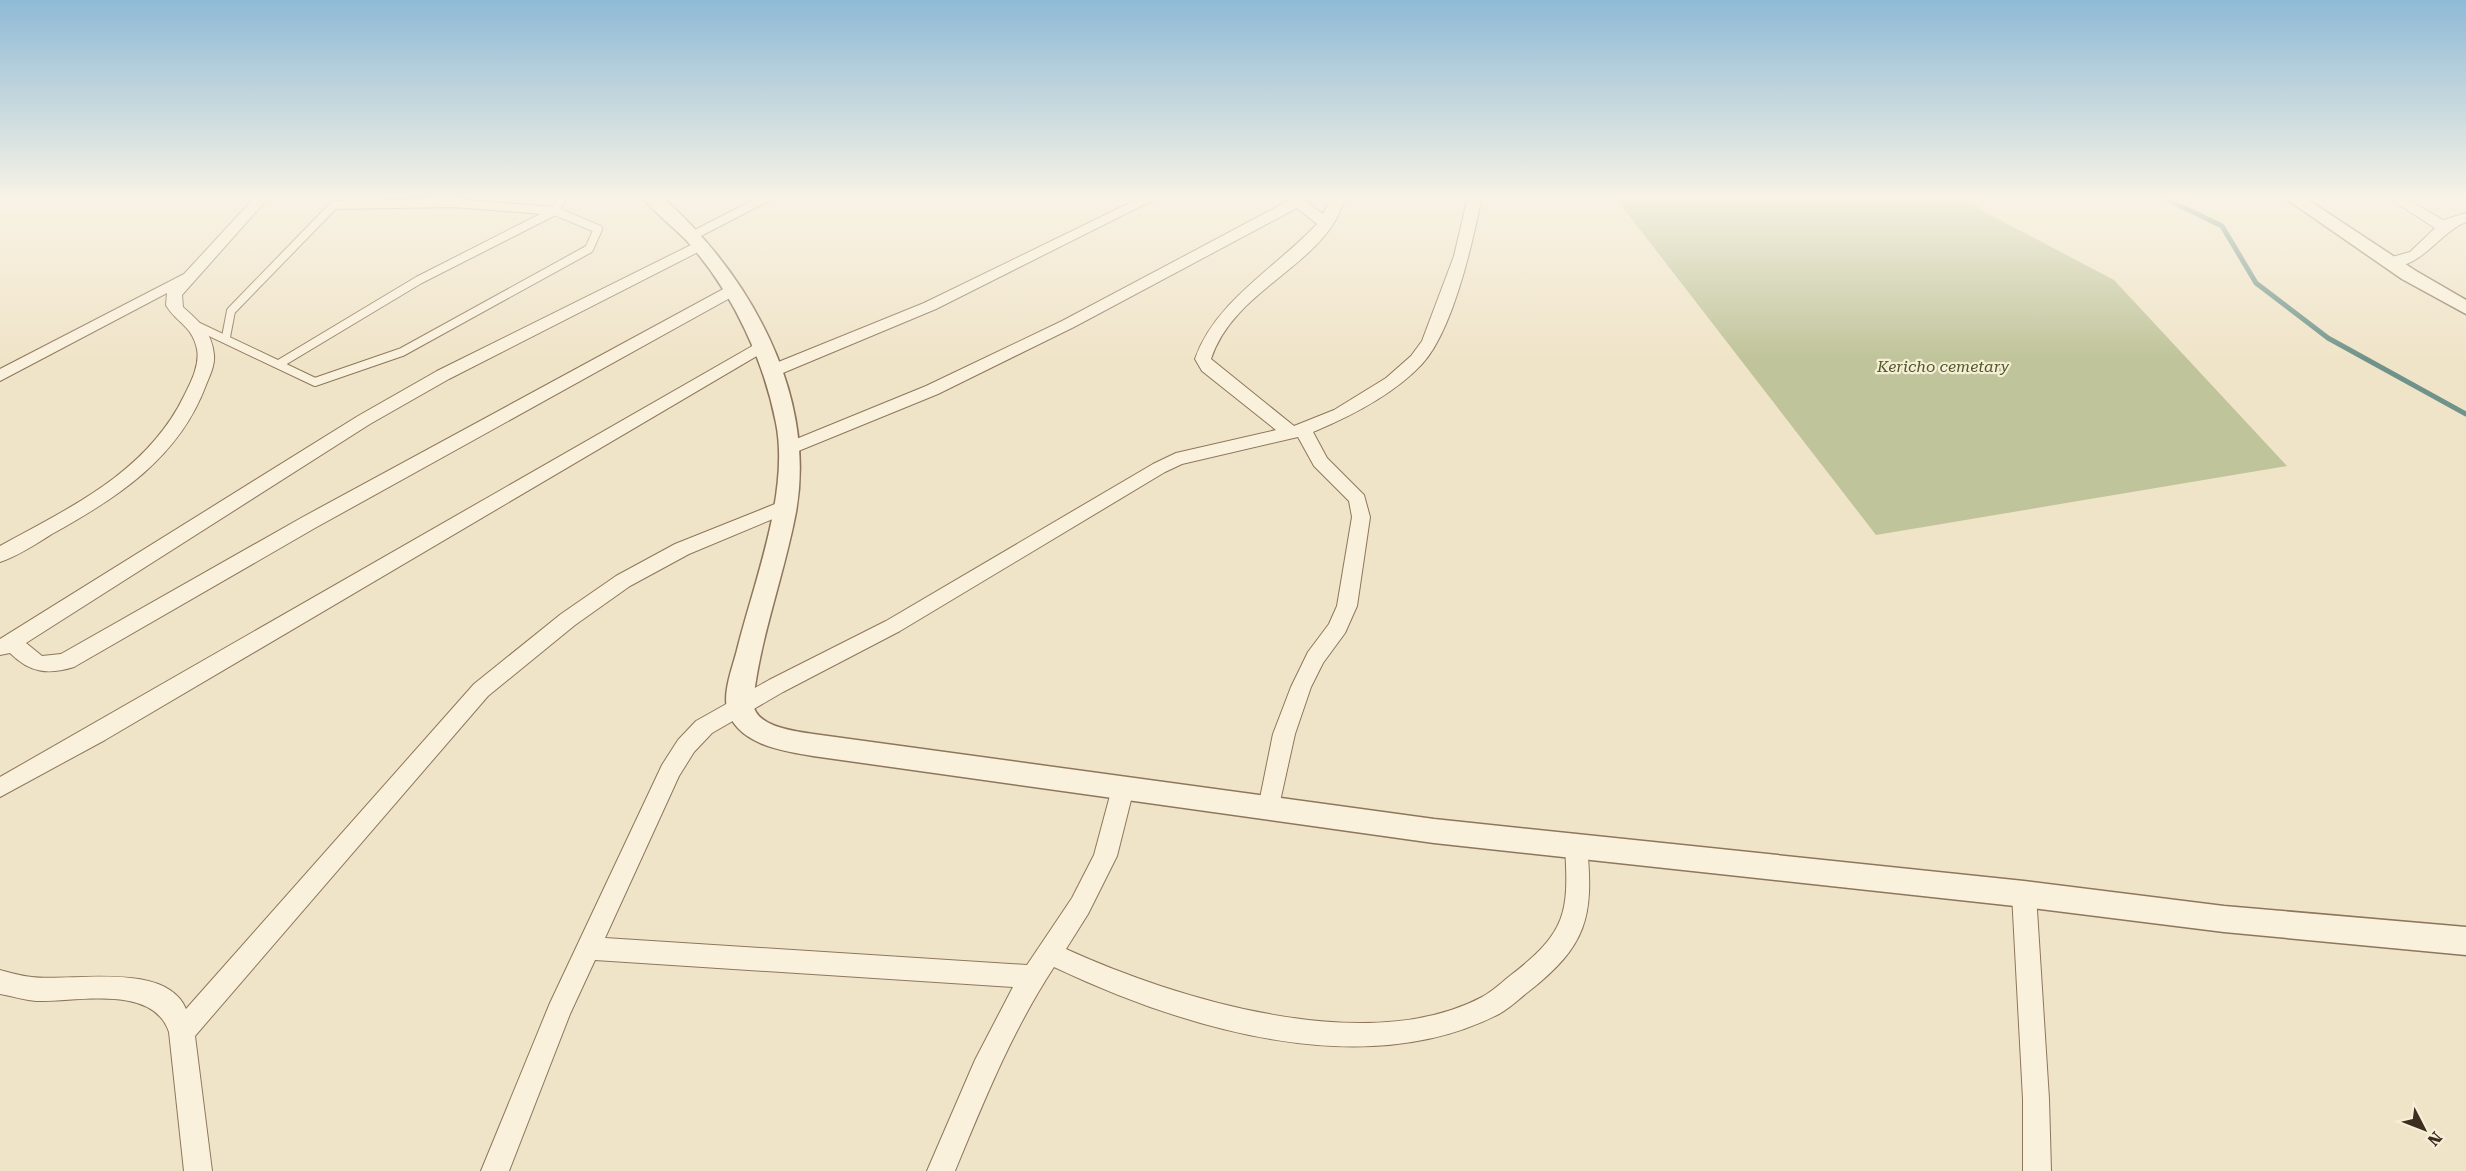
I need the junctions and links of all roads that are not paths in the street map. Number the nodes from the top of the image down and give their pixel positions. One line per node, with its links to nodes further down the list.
1 (213, 251): 14 (street)
2 (289, 251): 18 (lane)
3 (477, 251): 20 (lane)
4 (586, 251): 20 (lane)
5 (677, 251): 27 (street)
6 (705, 251): 15 (street)
7 (1043, 251): 21 (street)
8 (1199, 251): 24 (street)
9 (1300, 251): 23 (street)
10 (1463, 251): 23 (street)
11 (2374, 251): 13 (street)
12 (2422, 251): 13 (street)
13 (2391, 262): 16 (street)
14 (191, 274): 17 (street); 22 (street)
15 (733, 290): 19 (street); 27 (street)
16 (2466, 308)
17 (195, 325): 18 (lane); 26 (street)
18 (226, 337): 20 (lane)
19 (761, 346): 21 (street); 29 (street)
20 (279, 364)
21 (772, 371): 24 (street)
22 (0, 376)
23 (1297, 432): 28 (street); 31 (street)
24 (790, 448): 25 (street)
25 (785, 506): 28 (street); 39 (street)
26 (0, 555)
27 (6, 645)
28 (739, 706): 30 (street); 35 (street)
29 (0, 788)
30 (1123, 788): 31 (street); 36 (street)
31 (1269, 808): 32 (street)
32 (1576, 846): 33 (street); 36 (street)
33 (2024, 894): 34 (street); 43 (street)
34 (2466, 941)
35 (587, 948): 37 (street); 41 (street)
36 (1048, 953): 37 (street)
37 (1033, 977): 42 (street)
38 (0, 982): 39 (street)
39 (182, 1032): 40 (street)
40 (198, 1171)
41 (495, 1171)
42 (941, 1171)
43 (2037, 1171)

